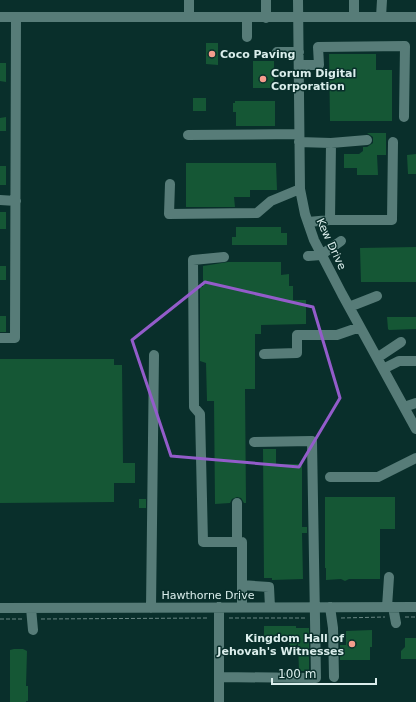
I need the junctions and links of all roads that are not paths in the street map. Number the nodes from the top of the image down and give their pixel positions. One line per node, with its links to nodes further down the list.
1 (189, 0): 11 (street)
2 (266, 0): 13 (street)
3 (298, 0): 14 (street, Kew Drive)
4 (354, 0): 8 (street)
5 (382, 0): 9 (street)
6 (0, 17): 7 (street)
7 (16, 17): 11 (street); 28 (street)
8 (354, 17): 9 (street); 14 (street)
9 (381, 17): 10 (street)
10 (416, 17)
11 (189, 18): 12 (street)
12 (247, 18): 13 (street); 15 (street)
13 (266, 18): 14 (street)
14 (298, 18): 17 (street, Kew Drive)
15 (247, 38)
16 (277, 52): 17 (street)
17 (299, 52): 18 (street, Kew Drive)
18 (299, 65): 19 (street); 21 (street, Kew Drive)
19 (404, 117)
20 (188, 135): 21 (street)
21 (299, 138): 24 (street); 26 (street, Kew Drive)
22 (367, 140): 24 (street)
23 (393, 142): 29 (street)
24 (330, 143): 29 (street)
25 (170, 184): 26 (street)
26 (300, 189): 30 (street, Kew Drive)
27 (0, 200): 28 (street)
28 (16, 201): 38 (street)
29 (330, 220): 30 (street)
30 (308, 222): 32 (street, Kew Drive)
31 (341, 241): 32 (street)
32 (321, 255): 33 (street); 36 (street, Kew Drive)
33 (308, 256)
34 (224, 257): 52 (street)
35 (377, 296): 36 (street)
36 (349, 307): 37 (street, Kew Drive)
37 (360, 328): 40 (street); 42 (street, Kew Drive)
38 (0, 338)
39 (401, 342): 42 (street)
40 (264, 354)
41 (154, 355): 64 (street)
42 (377, 358): 44 (street, Kew Drive)
43 (416, 361): 44 (street)
44 (383, 369): 46 (street, Kew Drive)
45 (416, 403): 46 (street)
46 (404, 407): 47 (street, Kew Drive)
47 (416, 429)
48 (254, 442): 58 (street)
49 (416, 458): 50 (street)
50 (330, 477)
51 (237, 503): 52 (street)
52 (237, 542): 54 (street)
53 (389, 577): 60 (street)
54 (242, 585): 56 (street); 57 (street)
55 (219, 607): 56 (street, Hawthorne Drive); 64 (street, Hawthorne Drive); 67 (street)
56 (242, 607): 57 (street, Hawthorne Drive)
57 (270, 607): 58 (street, Hawthorne Drive)
58 (314, 607): 59 (street, Hawthorne Drive); 67 (street)
59 (330, 607): 60 (street, Hawthorne Drive); 68 (street)
60 (390, 607): 61 (street, Hawthorne Drive); 65 (street)
61 (416, 607)
62 (0, 608): 63 (street, Hawthorne Drive)
63 (32, 608): 64 (street, Hawthorne Drive); 66 (street)
64 (151, 608)
65 (396, 623)
66 (33, 630)
67 (219, 677): 69 (street)
68 (334, 677)
69 (219, 702)

